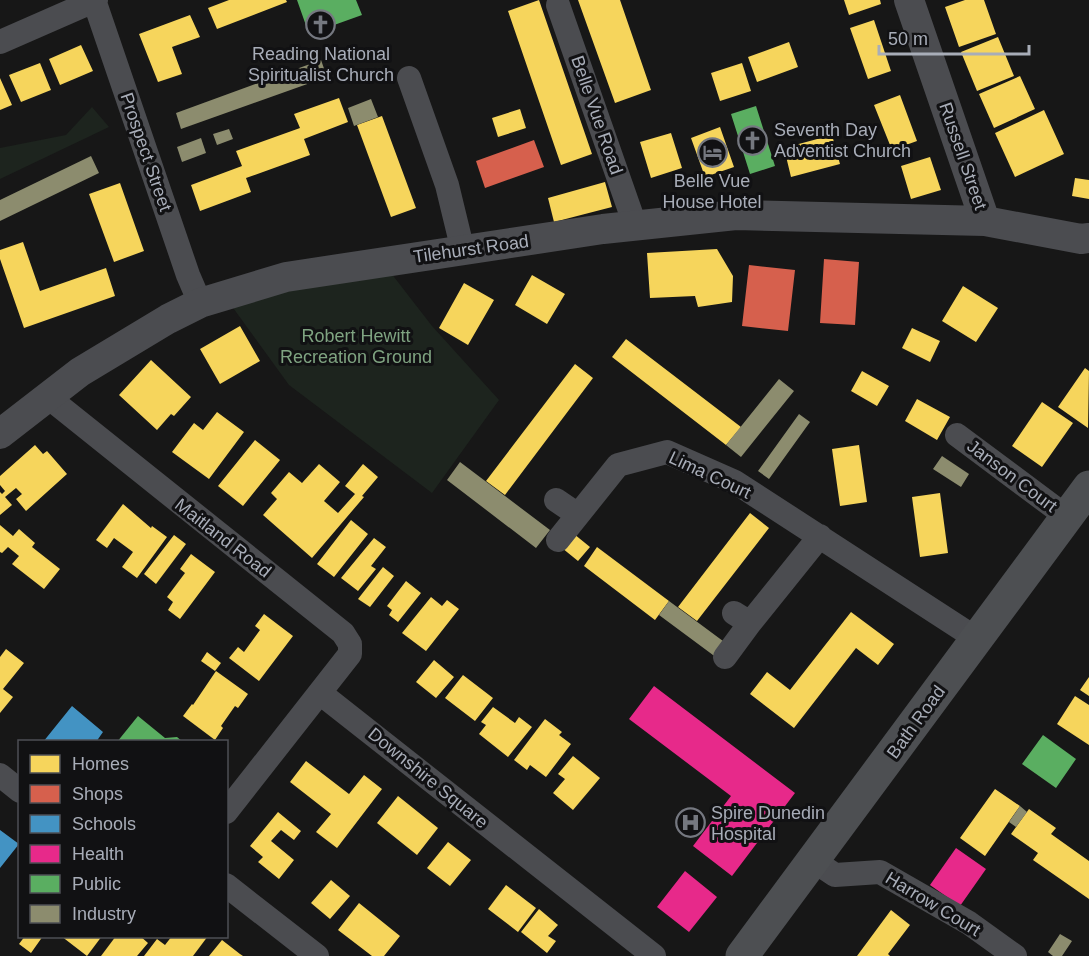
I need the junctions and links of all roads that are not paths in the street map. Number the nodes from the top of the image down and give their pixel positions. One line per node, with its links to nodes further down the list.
1 (95, 0): 4 (street); 10 (street, Prospect Street)
2 (909, 0): 6 (street, Russell Street)
3 (558, 5): 7 (street, Belle Vue Road)
4 (0, 42)
5 (409, 78): 9 (street)
6 (985, 221): 7 (street, Tilehurst Road); 8 (street, Russell Street)
7 (635, 225): 9 (street, Tilehurst Road)
8 (1086, 240)
9 (464, 251): 10 (street, Tilehurst Road)
10 (200, 303): 11 (street, Tilehurst Road)
11 (48, 397): 12 (street, Tilehurst Road); 22 (street, Maitland Road)
12 (0, 434)
13 (957, 435): 17 (street, Janson Court)
14 (1089, 487): 17 (main road, Bath Road)
15 (556, 500): 16 (street)
16 (578, 515): 18 (street, Lima Court); 19 (street, Lima Court)
17 (1067, 517): 20 (main road, Bath Road)
18 (820, 536): 20 (street, Lima Court); 21 (street)
19 (558, 540)
20 (977, 639): 26 (main road, Bath Road)
21 (724, 657)
22 (320, 693): 25 (street); 29 (street, Downshire Square)
23 (0, 775): 24 (street)
24 (18, 789)
25 (228, 809)
26 (814, 861): 30 (main road, Bath Road); 31 (street, Harrow Court)
27 (228, 887): 28 (street)
28 (317, 956)
29 (654, 956)
30 (742, 956)
31 (1015, 956)

